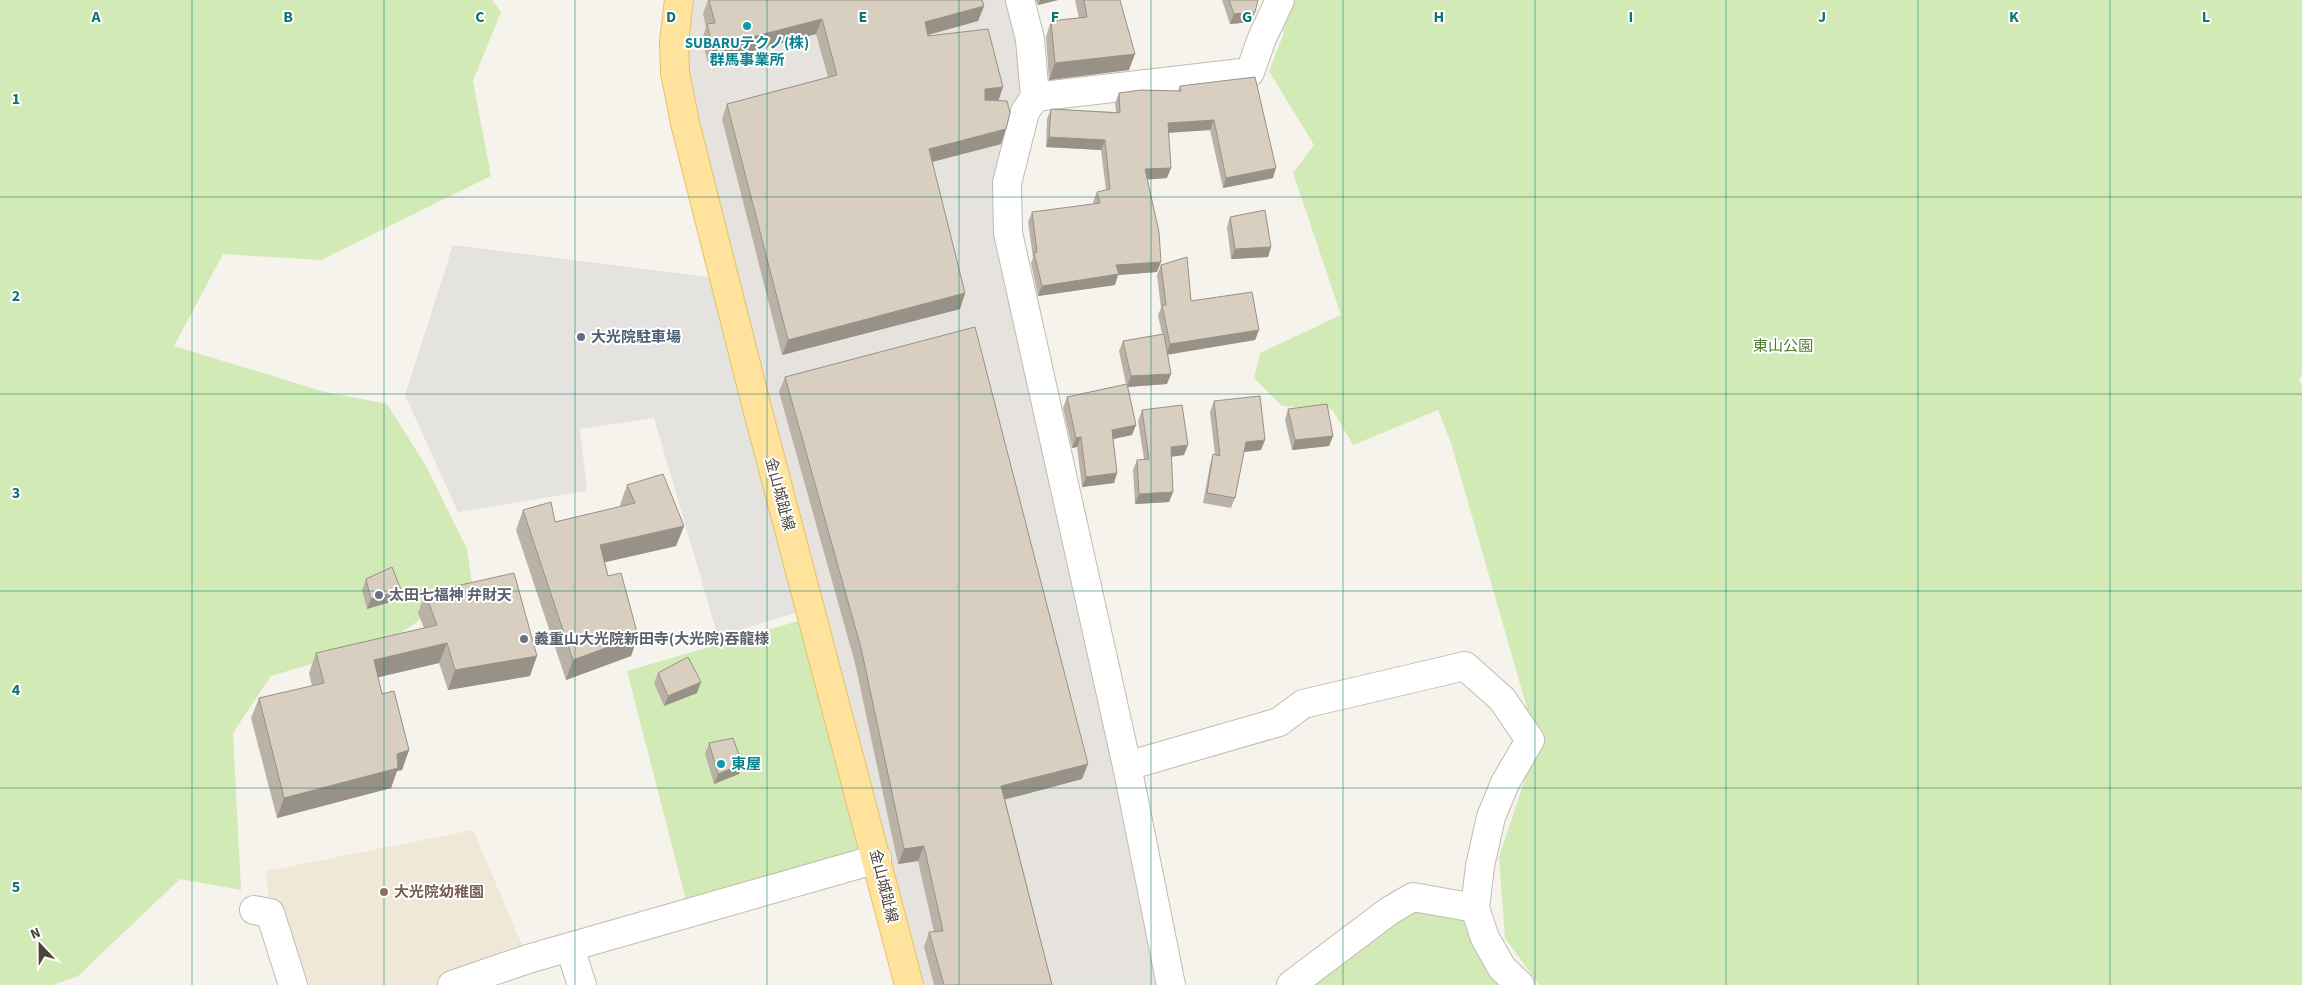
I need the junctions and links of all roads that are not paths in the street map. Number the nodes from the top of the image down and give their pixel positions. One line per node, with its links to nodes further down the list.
1 (679, 0): 6 (main road, 金山城趾線)
2 (1020, 0): 4 (street)
3 (1280, 0): 4 (street)
4 (1035, 97): 5 (street)
5 (1127, 766): 7 (street); 14 (street)
6 (877, 859): 9 (street); 13 (main road, 金山城趾線)
7 (1475, 908): 15 (street); 16 (street)
8 (254, 910): 10 (street)
9 (570, 948): 11 (street); 12 (street)
10 (293, 985)
11 (452, 985)
12 (582, 985)
13 (909, 985)
14 (1170, 985)
15 (1291, 985)
16 (1520, 985)

